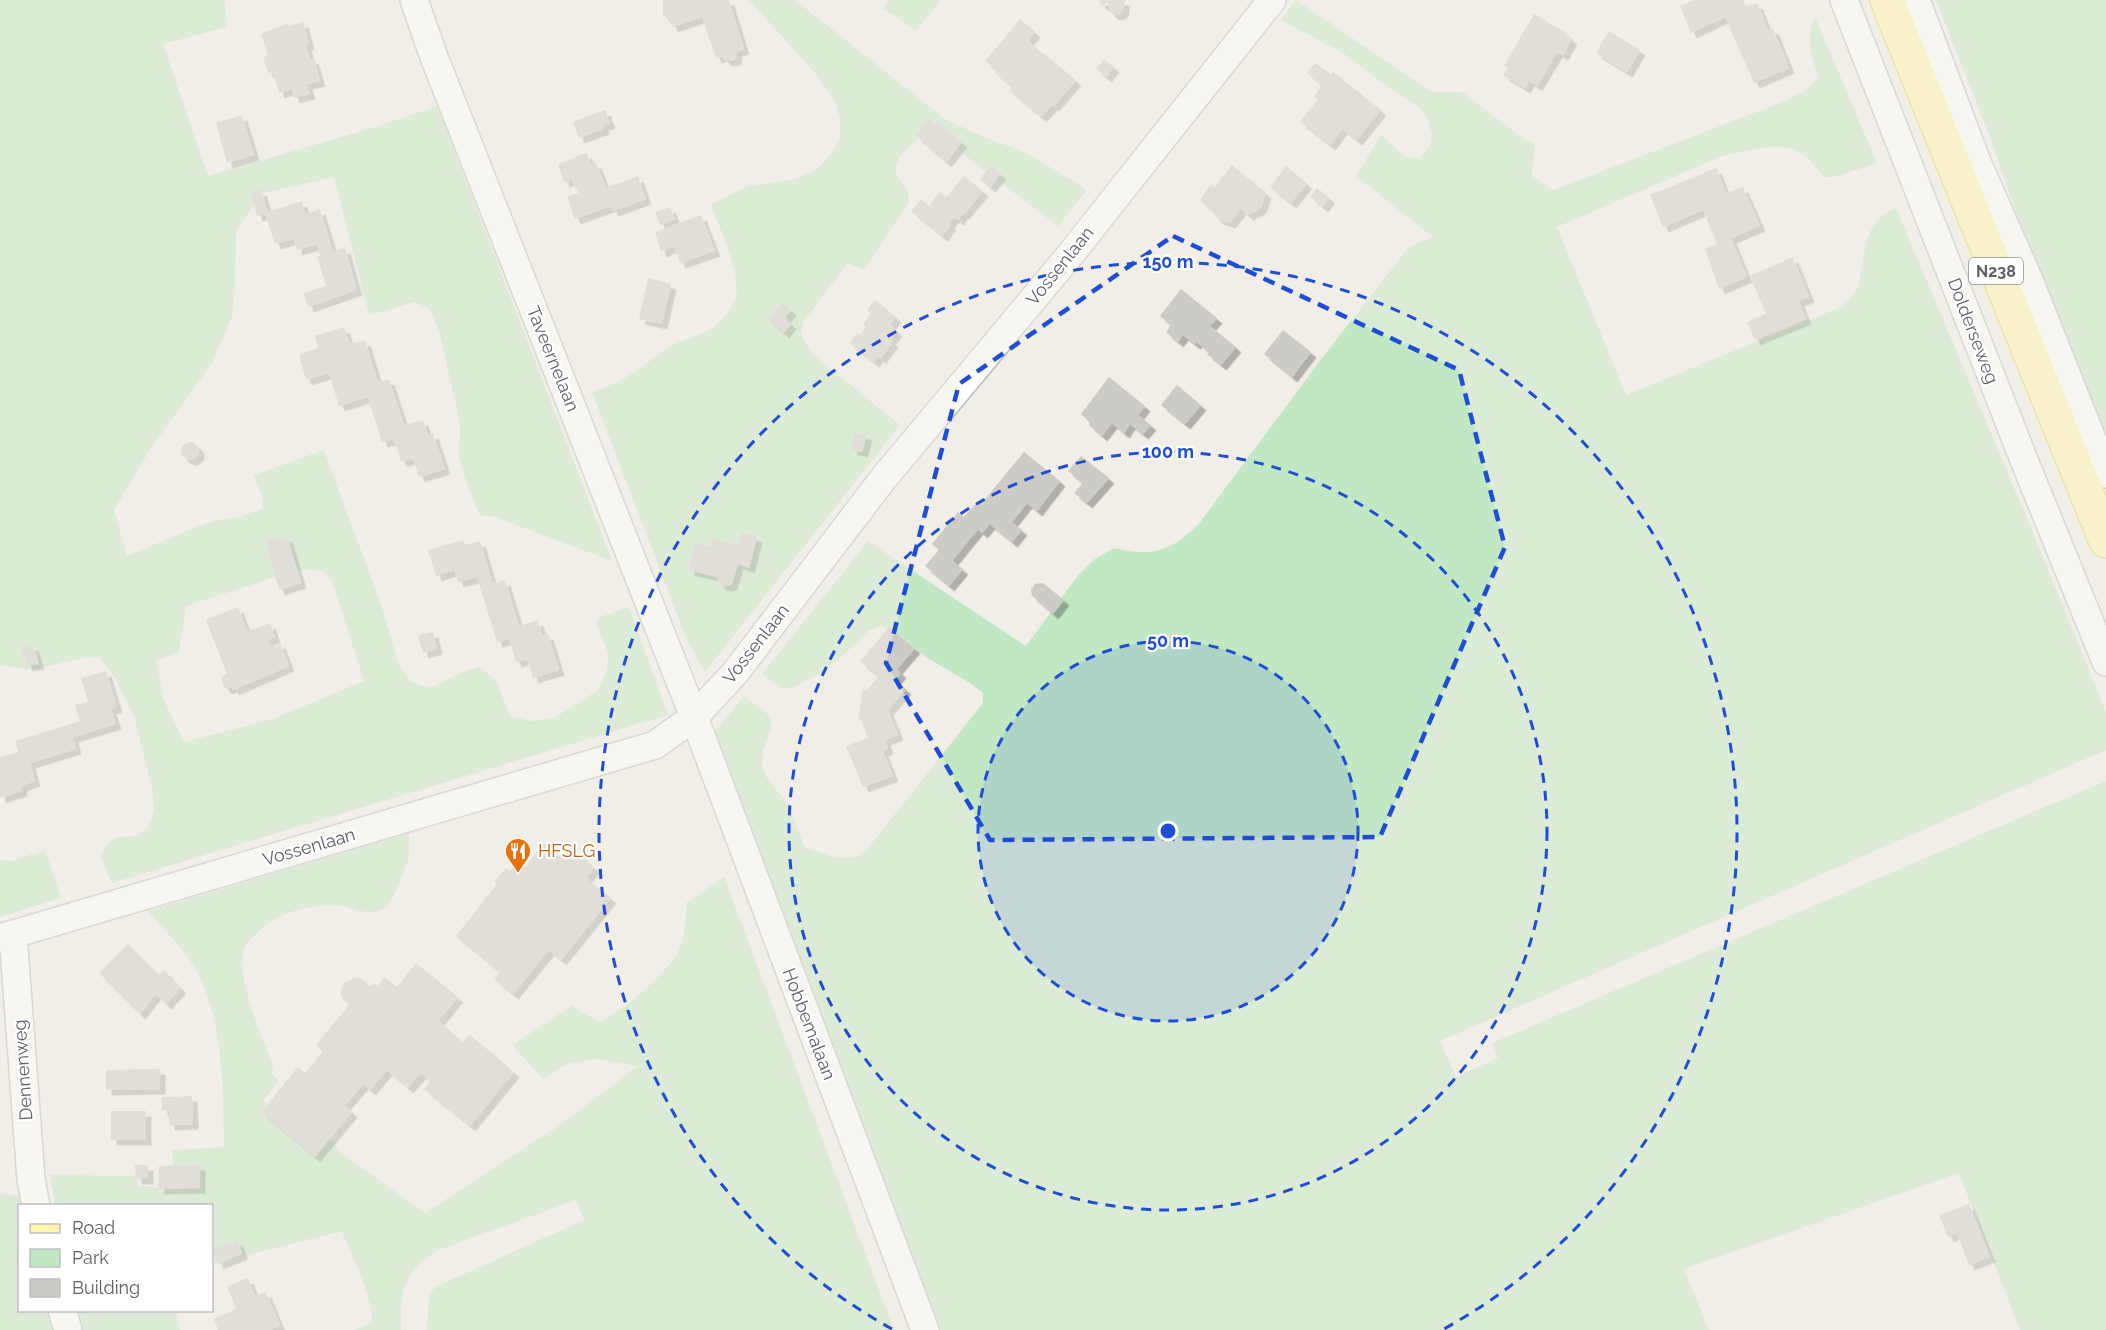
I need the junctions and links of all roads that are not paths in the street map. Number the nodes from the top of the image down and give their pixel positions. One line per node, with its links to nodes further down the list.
1 (414, 0): 9 (street, Taveernelaan)
2 (1272, 0): 9 (street, Vossenlaan)
3 (1844, 0): 8 (street, Dolderseweg)
4 (1887, 0): 7 (main road, N238)
5 (1916, 0): 6 (street)
6 (2106, 474)
7 (2106, 541)
8 (2106, 662)
9 (694, 717): 10 (street, Vossenlaan); 14 (street, Hobbemalaan)
10 (6, 936): 11 (street, Dennenweg)
11 (36, 1204)
12 (62, 1312): 13 (street)
13 (68, 1330)
14 (925, 1330)

